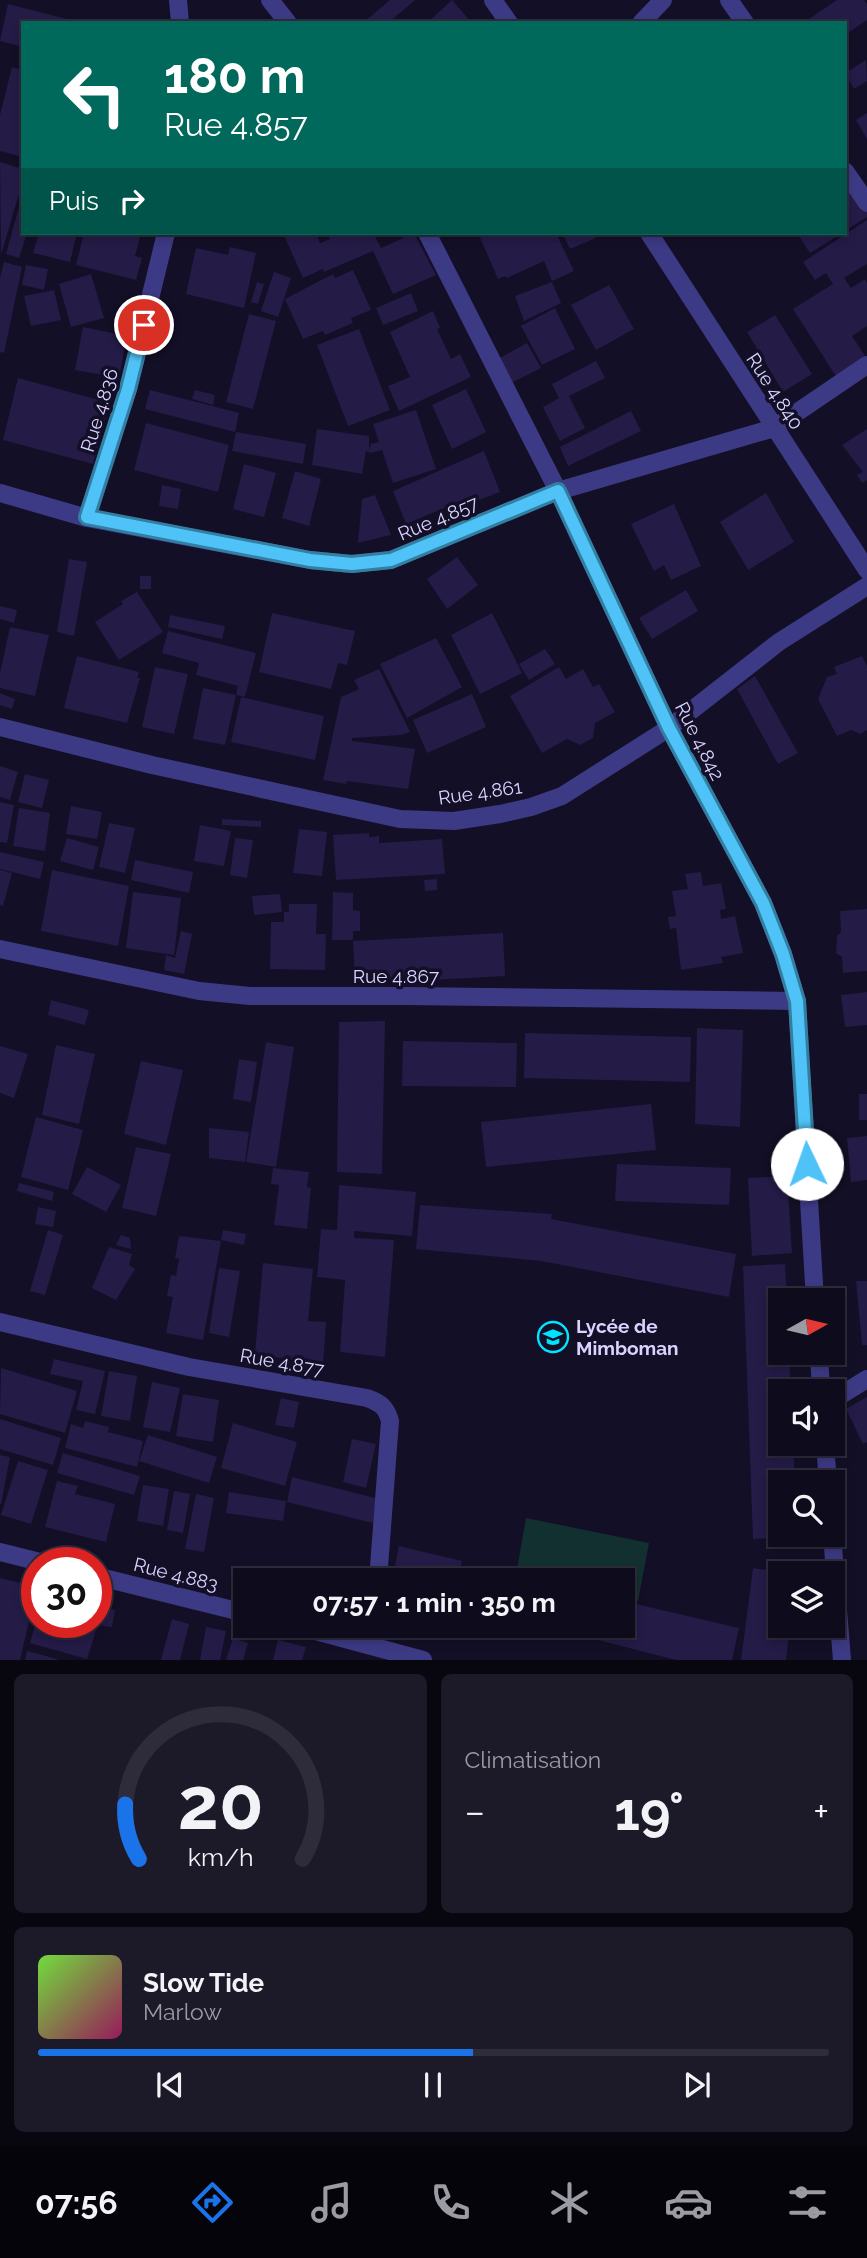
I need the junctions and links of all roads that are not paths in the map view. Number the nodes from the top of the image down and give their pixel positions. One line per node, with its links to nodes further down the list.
1 (178, 0): 6 (street)
2 (270, 0): 7 (street)
3 (493, 0): 8 (street)
4 (663, 0): 9 (street)
5 (730, 0): 10 (street)
6 (180, 21)
7 (286, 21)
8 (508, 21)
9 (643, 21)
10 (744, 21)
11 (847, 174): 12 (street)
12 (867, 203)
13 (166, 235): 20 (street, Rue 4.836)
14 (428, 235): 18 (street, Rue 4.842)
15 (650, 235): 17 (street, Rue 4.840)
16 (867, 365): 17 (street, Rue 4.857)
17 (774, 428): 18 (street, Rue 4.857); 21 (street, Rue 4.840)
18 (558, 491): 20 (street, Rue 4.857); 24 (street, Rue 4.842)
19 (0, 493): 20 (street, Rue 4.857)
20 (87, 517)
21 (867, 570)
22 (867, 586): 24 (street, Rue 4.861)
23 (0, 727): 24 (street, Rue 4.861)
24 (669, 728): 26 (street, Rue 4.842)
25 (0, 949): 26 (street, Rue 4.867)
26 (797, 1001): 27 (street, Rue 4.842)
27 (815, 1288)
28 (0, 1322): 34 (street, Rue 4.877)
29 (867, 1379): 30 (street)
30 (845, 1393)
31 (833, 1547): 41 (street)
32 (0, 1552): 33 (street)
33 (21, 1557)
34 (379, 1568)
35 (112, 1580): 36 (street, Rue 4.883)
36 (233, 1610)
37 (348, 1638): 39 (street)
38 (373, 1638): 39 (street)
39 (373, 1644): 40 (street)
40 (424, 1660)
41 (842, 1660)

